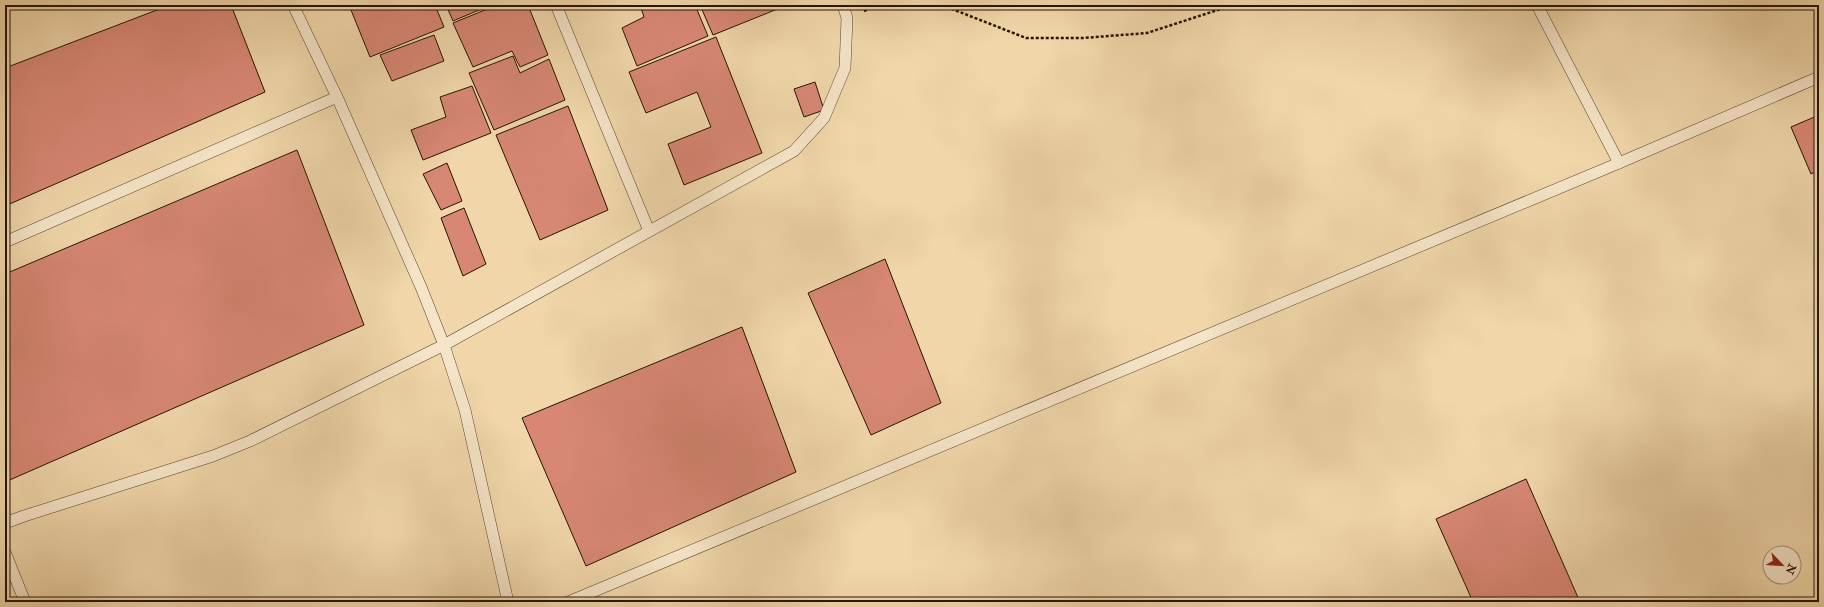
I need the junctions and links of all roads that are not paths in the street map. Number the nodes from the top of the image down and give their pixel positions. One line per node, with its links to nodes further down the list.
1 (293, 5): 6 (lane)
2 (556, 5): 8 (lane)
3 (843, 5): 8 (lane)
4 (1538, 5): 7 (lane)
5 (1819, 78): 7 (lane)
6 (337, 97): 9 (lane); 10 (lane)
7 (1619, 163): 15 (lane)
8 (649, 231): 10 (lane)
9 (5, 242)
10 (444, 345): 11 (lane); 14 (lane)
11 (5, 524)
12 (5, 552): 13 (lane)
13 (25, 602)
14 (508, 602)
15 (568, 602)

